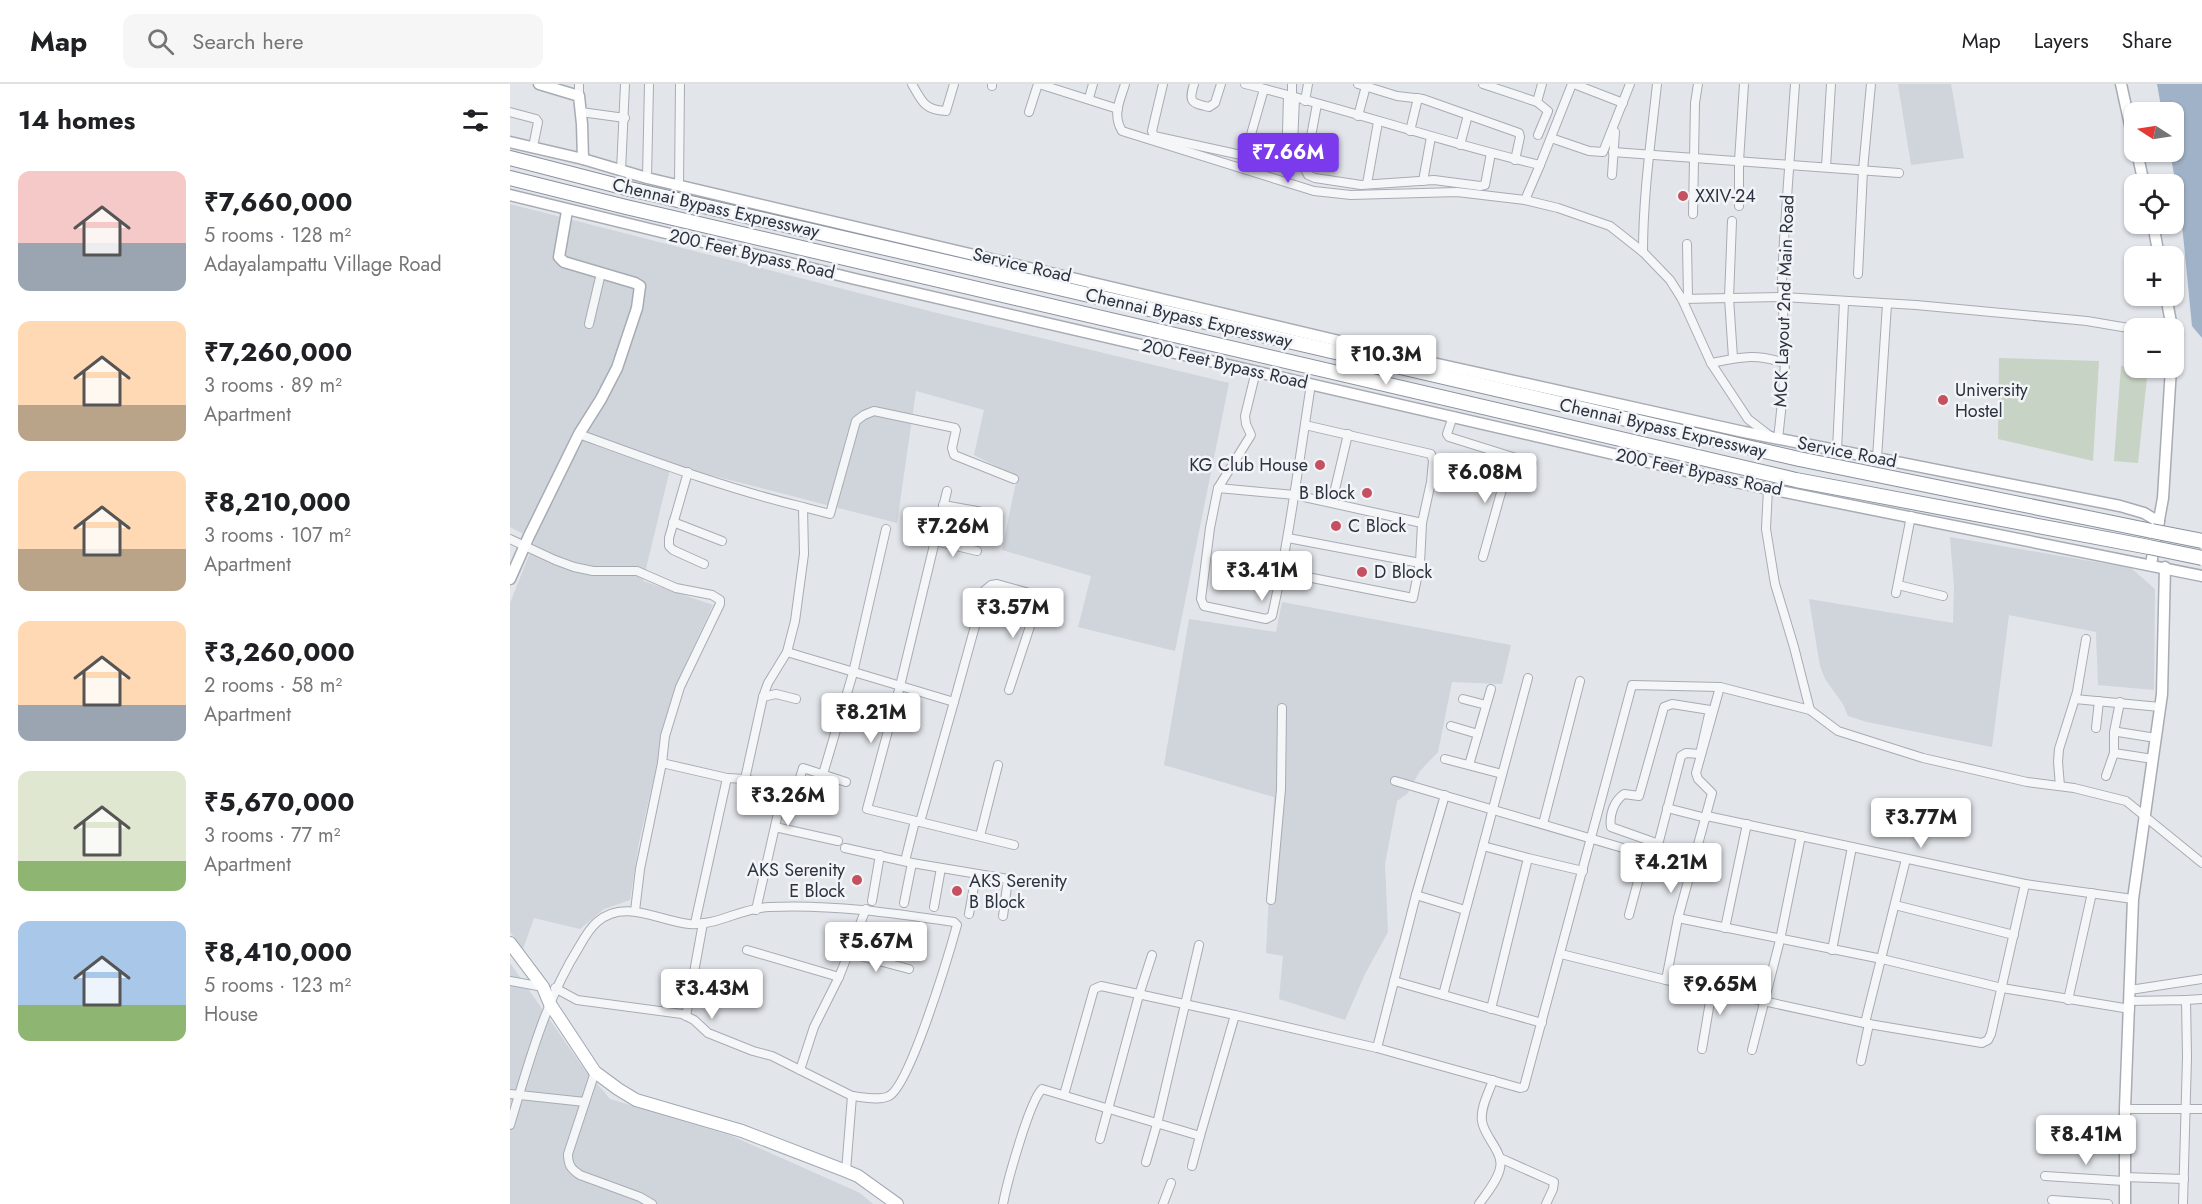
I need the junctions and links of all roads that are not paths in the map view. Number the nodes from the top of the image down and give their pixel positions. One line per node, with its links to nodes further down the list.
1 (539, 84): 30 (street)
2 (579, 84): 30 (street)
3 (625, 84): 45 (street)
4 (649, 84): 69 (street)
5 (680, 84): 72 (street)
6 (912, 84): 7 (street)
7 (954, 84)
8 (1038, 84): 32 (street); 42 (street)
9 (1093, 84): 32 (street)
10 (1125, 84): 39 (street)
11 (1163, 84): 29 (street)
12 (1194, 84): 13 (street)
13 (1221, 84)
14 (1245, 84): 29 (street)
15 (1292, 84): 31 (street)
16 (1308, 84): 34 (street)
17 (1483, 84): 35 (street)
18 (1542, 84): 35 (street)
19 (1573, 84): 37 (street); 51 (street)
20 (1630, 84): 37 (street)
21 (1657, 84): 57 (street)
22 (1698, 84): 58 (street)
23 (1744, 84): 62 (street)
24 (1795, 84): 63 (street, MCK Layout 2nd Main Road)
25 (1832, 84): 65 (street)
26 (1871, 84): 66 (street)
27 (2121, 84): 36 (street)
28 (1362, 85): 33 (street); 44 (street)
29 (1264, 88): 31 (street)
30 (579, 96): 41 (street)
31 (1292, 97): 34 (street); 74 (street)
32 (1089, 98): 39 (street)
33 (1418, 98): 43 (street); 47 (street)
34 (1305, 101): 38 (street)
35 (1537, 102): 49 (street)
36 (2125, 102)
37 (1623, 103): 51 (street)
38 (1317, 104): 44 (street); 75 (street)
39 (1118, 108): 74 (street)
40 (510, 112): 54 (street)
41 (581, 112): 45 (street); 60 (street)
42 (1029, 112)
43 (1468, 115): 53 (street); 61 (street)
44 (1358, 116): 46 (street)
45 (625, 118): 67 (street)
46 (1378, 122): 47 (street); 75 (street)
47 (1410, 131): 50 (street)
48 (1615, 132): 55 (street)
49 (1538, 135)
50 (1431, 137): 53 (street); 73 (street)
51 (1551, 138): 64 (street)
52 (510, 142): 54 (street, Service Road)
53 (1460, 145): 56 (street)
54 (533, 147): 60 (street, Service Road)
55 (1613, 152): 57 (street); 70 (street)
56 (1491, 153): 61 (street); 73 (street)
57 (1650, 154): 58 (street); 83 (street)
58 (1693, 157): 62 (street); 80 (street)
59 (510, 159): 121 (highway, Chennai Bypass Expressway)
60 (583, 159): 67 (street, Service Road)
61 (1515, 159): 64 (street)
62 (1739, 160): 63 (street); 78 (street)
63 (1789, 164): 65 (street); 86 (street, MCK Layout 2nd Main Road)
64 (1540, 165): 77 (street)
65 (1826, 167): 66 (street)
66 (1863, 170): 68 (street); 85 (street)
67 (621, 171): 69 (street, Service Road)
68 (1899, 173)
69 (647, 174): 72 (street, Service Road)
70 (1612, 175)
71 (510, 178): 131 (highway, Chennai Bypass Expressway, bridge)
72 (679, 180): 103 (street, Service Road)
73 (1423, 181): 75 (street)
74 (1288, 183): 77 (street)
75 (1367, 184)
76 (510, 195): 79 (street, 200 Feet Bypass Road)
77 (1525, 200): 83 (street)
78 (1739, 206)
79 (567, 211): 84 (street); 96 (street, 200 Feet Bypass Road)
80 (1693, 214)
81 (1731, 221): 88 (street)
82 (1687, 244): 87 (street)
83 (1643, 252): 87 (street)
84 (601, 273): 91 (street); 101 (street)
85 (1858, 274)
86 (1783, 297): 88 (street); 89 (street); 95 (street, MCK Layout 2nd Main Road)
87 (1685, 298): 88 (street); 94 (street)
88 (1729, 298): 93 (street)
89 (1844, 302): 90 (street); 104 (street)
90 (1887, 304): 92 (street); 106 (street)
91 (589, 324)
92 (2124, 327)
93 (1733, 358): 94 (street); 95 (street)
94 (1711, 363): 103 (street)
95 (1785, 363): 103 (street, MCK Layout 2nd Main Road)
96 (1256, 371): 98 (street, 200 Feet Bypass Road); 110 (street)
97 (2170, 378): 121 (street)
98 (1311, 384): 99 (street, 200 Feet Bypass Road); 100 (street)
99 (1453, 416): 105 (street); 111 (street, 200 Feet Bypass Road)
100 (1305, 424): 102 (street); 113 (street)
101 (579, 434): 108 (street); 128 (street)
102 (1348, 434): 114 (street); 120 (street)
103 (1774, 438): 104 (street, Service Road)
104 (1837, 450): 106 (street, Service Road)
105 (1511, 457): 107 (street); 130 (street)
106 (1877, 458): 121 (street, Service Road)
107 (1532, 463)
108 (687, 472): 116 (street); 119 (street)
109 (1014, 479): 116 (street)
110 (1218, 488): 113 (street); 136 (street)
111 (1768, 488): 118 (street, 200 Feet Bypass Road); 159 (street)
112 (946, 491): 115 (street)
113 (1295, 495): 114 (street); 123 (street)
114 (1332, 502): 120 (street)
115 (943, 505): 117 (street); 126 (street)
116 (803, 507): 141 (street)
117 (988, 513)
118 (1911, 516): 134 (street, 200 Feet Bypass Road); 139 (street)
119 (673, 522): 125 (street); 133 (street)
120 (1422, 523): 132 (street)
121 (2156, 526): 127 (highway, Chennai Bypass Expressway, bridge); 134 (street)
122 (886, 529): 142 (street)
123 (1288, 538): 132 (street); 136 (street)
124 (510, 539): 128 (street)
125 (722, 541)
126 (934, 541): 129 (street); 145 (street)
127 (2202, 541)
128 (524, 547): 138 (street); 168 (street)
129 (977, 551)
130 (1483, 557)
131 (2202, 558)
132 (1420, 563): 136 (street)
133 (704, 564)
134 (2151, 564): 135 (street, 200 Feet Bypass Road)
135 (2165, 567): 137 (street, 200 Feet Bypass Road); 157 (street)
136 (1282, 572)
137 (2202, 576)
138 (510, 579)
139 (1943, 596)
140 (2086, 639): 152 (street)
141 (787, 652): 142 (street); 149 (street)
142 (853, 673): 145 (street); 171 (street)
143 (1528, 678): 172 (street)
144 (1580, 681): 188 (street)
145 (900, 686): 154 (street); 186 (street)
146 (1720, 687): 159 (street); 184 (street); 185 (street)
147 (1491, 689): 156 (street)
148 (1009, 690): 154 (street)
149 (763, 697): 150 (street); 175 (street)
150 (796, 699)
151 (1463, 699): 156 (street)
152 (2075, 699): 153 (street); 178 (street)
153 (2099, 701): 155 (street); 161 (street)
154 (954, 702): 186 (street)
155 (2120, 702): 157 (street); 165 (street)
156 (1486, 705): 163 (street)
157 (2160, 707): 164 (street)
158 (1282, 708): 213 (street)
159 (1810, 710): 178 (street)
160 (1451, 726): 163 (street)
161 (2096, 728)
162 (2118, 732): 164 (street)
163 (1478, 734): 170 (street)
164 (2156, 738): 167 (street)
165 (2114, 753): 167 (street); 173 (street)
166 (1444, 759): 170 (street)
167 (2153, 759): 183 (street)
168 (662, 763): 174 (street); 221 (street)
169 (998, 765): 191 (street)
170 (1469, 765): 172 (street)
171 (823, 774): 177 (street); 179 (street)
172 (1502, 774): 182 (street)
173 (2106, 776)
174 (727, 778): 175 (street); 226 (street)
175 (745, 779): 179 (street)
176 (1395, 781): 180 (street)
177 (846, 782)
178 (2060, 786): 183 (street)
179 (780, 794): 190 (street)
180 (1445, 795): 182 (street); 211 (street)
181 (1667, 808): 184 (street); 187 (street); 187 (street)
182 (1492, 809): 188 (street); 196 (street)
183 (2144, 815): 204 (street); 212 (street)
184 (1706, 817): 189 (street); 206 (street)
185 (1596, 819): 187 (street); 193 (street)
186 (918, 821): 191 (street); 203 (street)
187 (1610, 822)
188 (1543, 824): 193 (street)
189 (1747, 824): 192 (street); 227 (street)
190 (775, 827): 194 (street); 219 (street)
191 (980, 836): 195 (street)
192 (1801, 836): 197 (street); 229 (street)
193 (1591, 839): 200 (street); 207 (street)
194 (838, 841)
195 (1014, 845)
196 (1483, 846): 201 (street); 220 (street)
197 (1852, 847): 202 (street); 233 (street)
198 (845, 848): 199 (street)
199 (880, 855): 203 (street); 214 (street)
200 (1645, 855): 206 (street); 223 (street)
201 (1528, 858): 207 (street); 256 (street)
202 (1906, 859): 209 (street); 216 (street)
203 (909, 862): 205 (street); 215 (street)
204 (2202, 863)
205 (941, 868): 208 (street); 217 (street)
206 (1691, 868): 225 (street)
207 (1583, 871): 235 (street)
208 (976, 875): 222 (street); 224 (street)
209 (2025, 884): 210 (street); 228 (street)
210 (2092, 893): 212 (street); 250 (street)
211 (1416, 895): 220 (street); 243 (street)
212 (2133, 899): 251 (street)
213 (1271, 900)
214 (872, 901)
215 (904, 903)
216 (1895, 905): 228 (street); 237 (street)
217 (934, 907)
218 (866, 909): 219 (street); 234 (street); 271 (street)
219 (756, 910): 226 (street)
220 (1465, 910): 248 (street)
221 (635, 911): 226 (street); 244 (street)
222 (969, 914)
223 (1629, 915)
224 (1003, 916)
225 (1678, 918): 227 (street); 240 (street)
226 (699, 923): 258 (street)
227 (1725, 928): 229 (street)
228 (2014, 935): 245 (street)
229 (1780, 940): 233 (street); 253 (street)
230 (510, 943): 244 (main road)
231 (1200, 945): 255 (street)
232 (747, 950): 239 (street)
233 (1832, 950): 237 (street)
234 (849, 953): 238 (street); 239 (street)
235 (1561, 954): 240 (street); 259 (street)
236 (1152, 955): 247 (street)
237 (1882, 959): 245 (street); 260 (street)
238 (909, 969)
239 (839, 977): 265 (street)
240 (1666, 980): 246 (street)
241 (2202, 980): 251 (street)
242 (510, 981): 244 (street)
243 (1394, 981): 248 (street); 261 (street)
244 (549, 988): 254 (main road); 258 (street)
245 (2002, 988): 250 (street); 260 (street)
246 (1712, 990): 253 (street); 262 (street)
247 (1139, 995): 255 (street); 270 (street); 275 (street)
248 (1443, 995): 256 (street)
249 (2202, 999): 252 (street)
250 (2068, 1000): 251 (street)
251 (2130, 1000): 252 (street); 276 (street)
252 (2186, 1000): 273 (street)
253 (1765, 1001): 260 (street); 263 (street)
254 (550, 1004): 266 (main road); 269 (street)
255 (1185, 1004): 257 (street); 277 (street)
256 (1491, 1009): 259 (street)
257 (1234, 1015): 261 (street); 279 (street)
258 (686, 1016): 265 (street)
259 (1542, 1023): 267 (street)
260 (1867, 1023): 264 (street)
261 (1377, 1048): 267 (street)
262 (1702, 1049)
263 (1752, 1050)
264 (1862, 1061)
265 (800, 1070): 271 (street)
266 (595, 1072): 272 (street); 284 (main road)
267 (1493, 1080): 281 (street)
268 (510, 1094): 269 (street)
269 (519, 1095): 272 (street); 278 (street)
270 (1064, 1095): 275 (street); 293 (street)
271 (852, 1096): 284 (street)
272 (585, 1102): 289 (street)
273 (2186, 1108): 274 (street); 276 (street); 287 (street)
274 (2202, 1108)
275 (1107, 1110): 277 (street); 280 (street)
276 (2125, 1110): 286 (street)
277 (1157, 1124): 279 (street); 282 (street)
278 (510, 1125)
279 (1200, 1137): 283 (street)
280 (1100, 1139)
281 (1500, 1158): 295 (street); 296 (street)
282 (1146, 1162)
283 (1192, 1167)
284 (846, 1171): 292 (main road)
285 (2045, 1176): 286 (street)
286 (2124, 1179): 287 (street); 298 (street)
287 (2184, 1179): 299 (street)
288 (1171, 1183): 294 (street)
289 (638, 1200): 291 (street)
290 (2052, 1200): 297 (street)
291 (652, 1204)
292 (897, 1204)
293 (1003, 1204)
294 (1163, 1204)
295 (1479, 1204)
296 (1546, 1204)
297 (2108, 1204)
298 (2125, 1204)
299 (2183, 1204)

